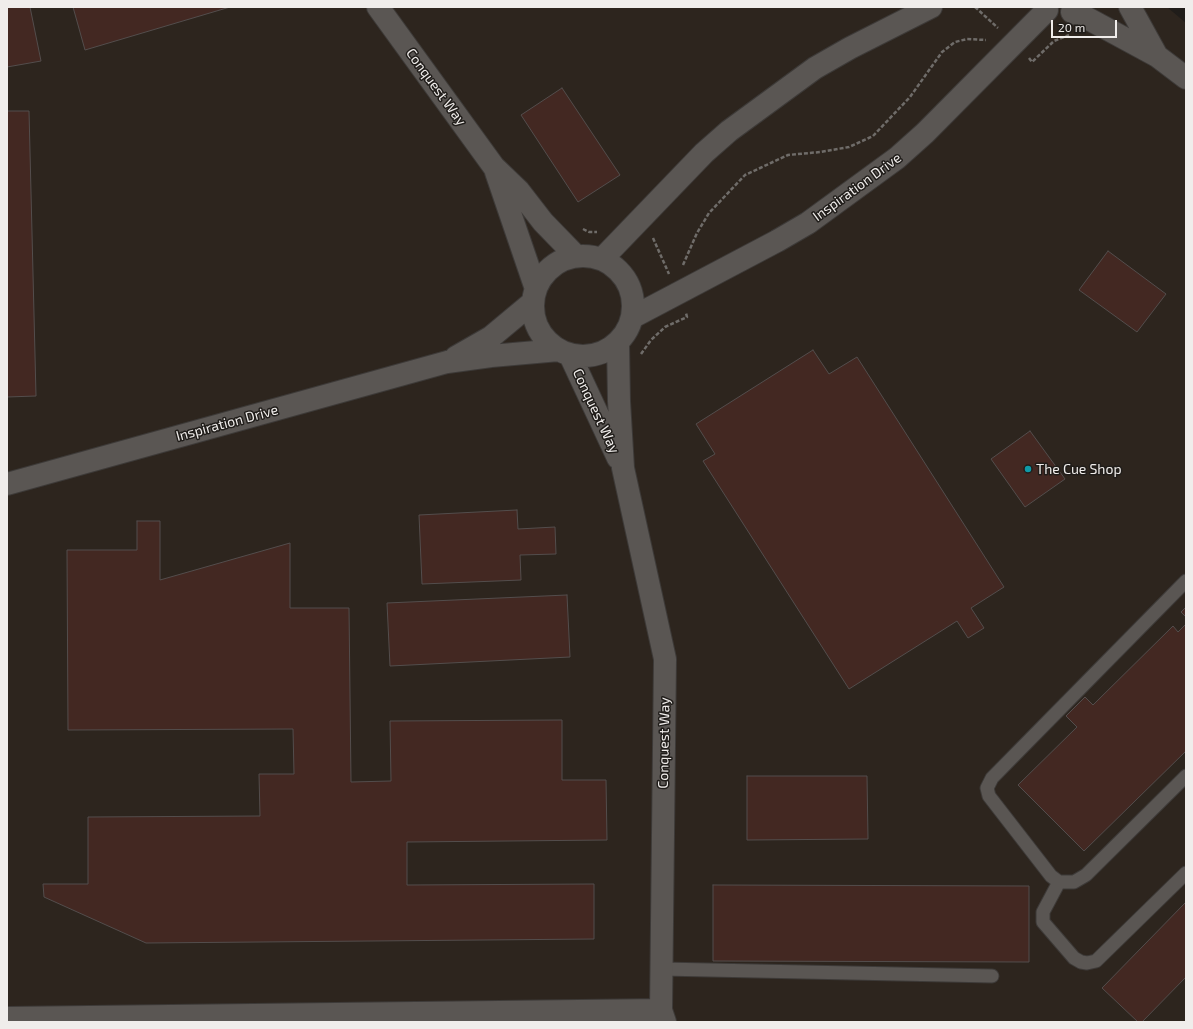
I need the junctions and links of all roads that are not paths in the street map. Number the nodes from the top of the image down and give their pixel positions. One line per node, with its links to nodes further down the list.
1 (378, 7): 8 (street, Conquest Way)
2 (931, 7): 10 (street)
3 (1130, 7): 6 (street)
4 (1045, 8): 5 (street); 12 (street, Inspiration Drive)
5 (1080, 9): 6 (street)
6 (1157, 56): 7 (street)
7 (1186, 78)
8 (494, 167): 9 (street, Conquest Way); 11 (street, Conquest Way)
9 (576, 256): 10 (street); 11 (street)
10 (602, 259): 12 (street)
11 (534, 296): 14 (street); 15 (street, Inspiration Drive)
12 (633, 317): 13 (street)
13 (618, 343): 14 (street); 16 (street, Conquest Way)
14 (564, 352): 15 (street, Inspiration Drive); 16 (street, Conquest Way)
15 (447, 362): 17 (street, Inspiration Drive)
16 (623, 468): 22 (street, Conquest Way)
17 (7, 484)
18 (1186, 581): 21 (lane)
19 (1186, 776): 21 (lane)
20 (1186, 873): 21 (lane)
21 (1059, 882)
22 (662, 969): 23 (lane); 24 (street, Conquest Way)
23 (992, 976)
24 (663, 1016): 25 (street)
25 (7, 1018)

